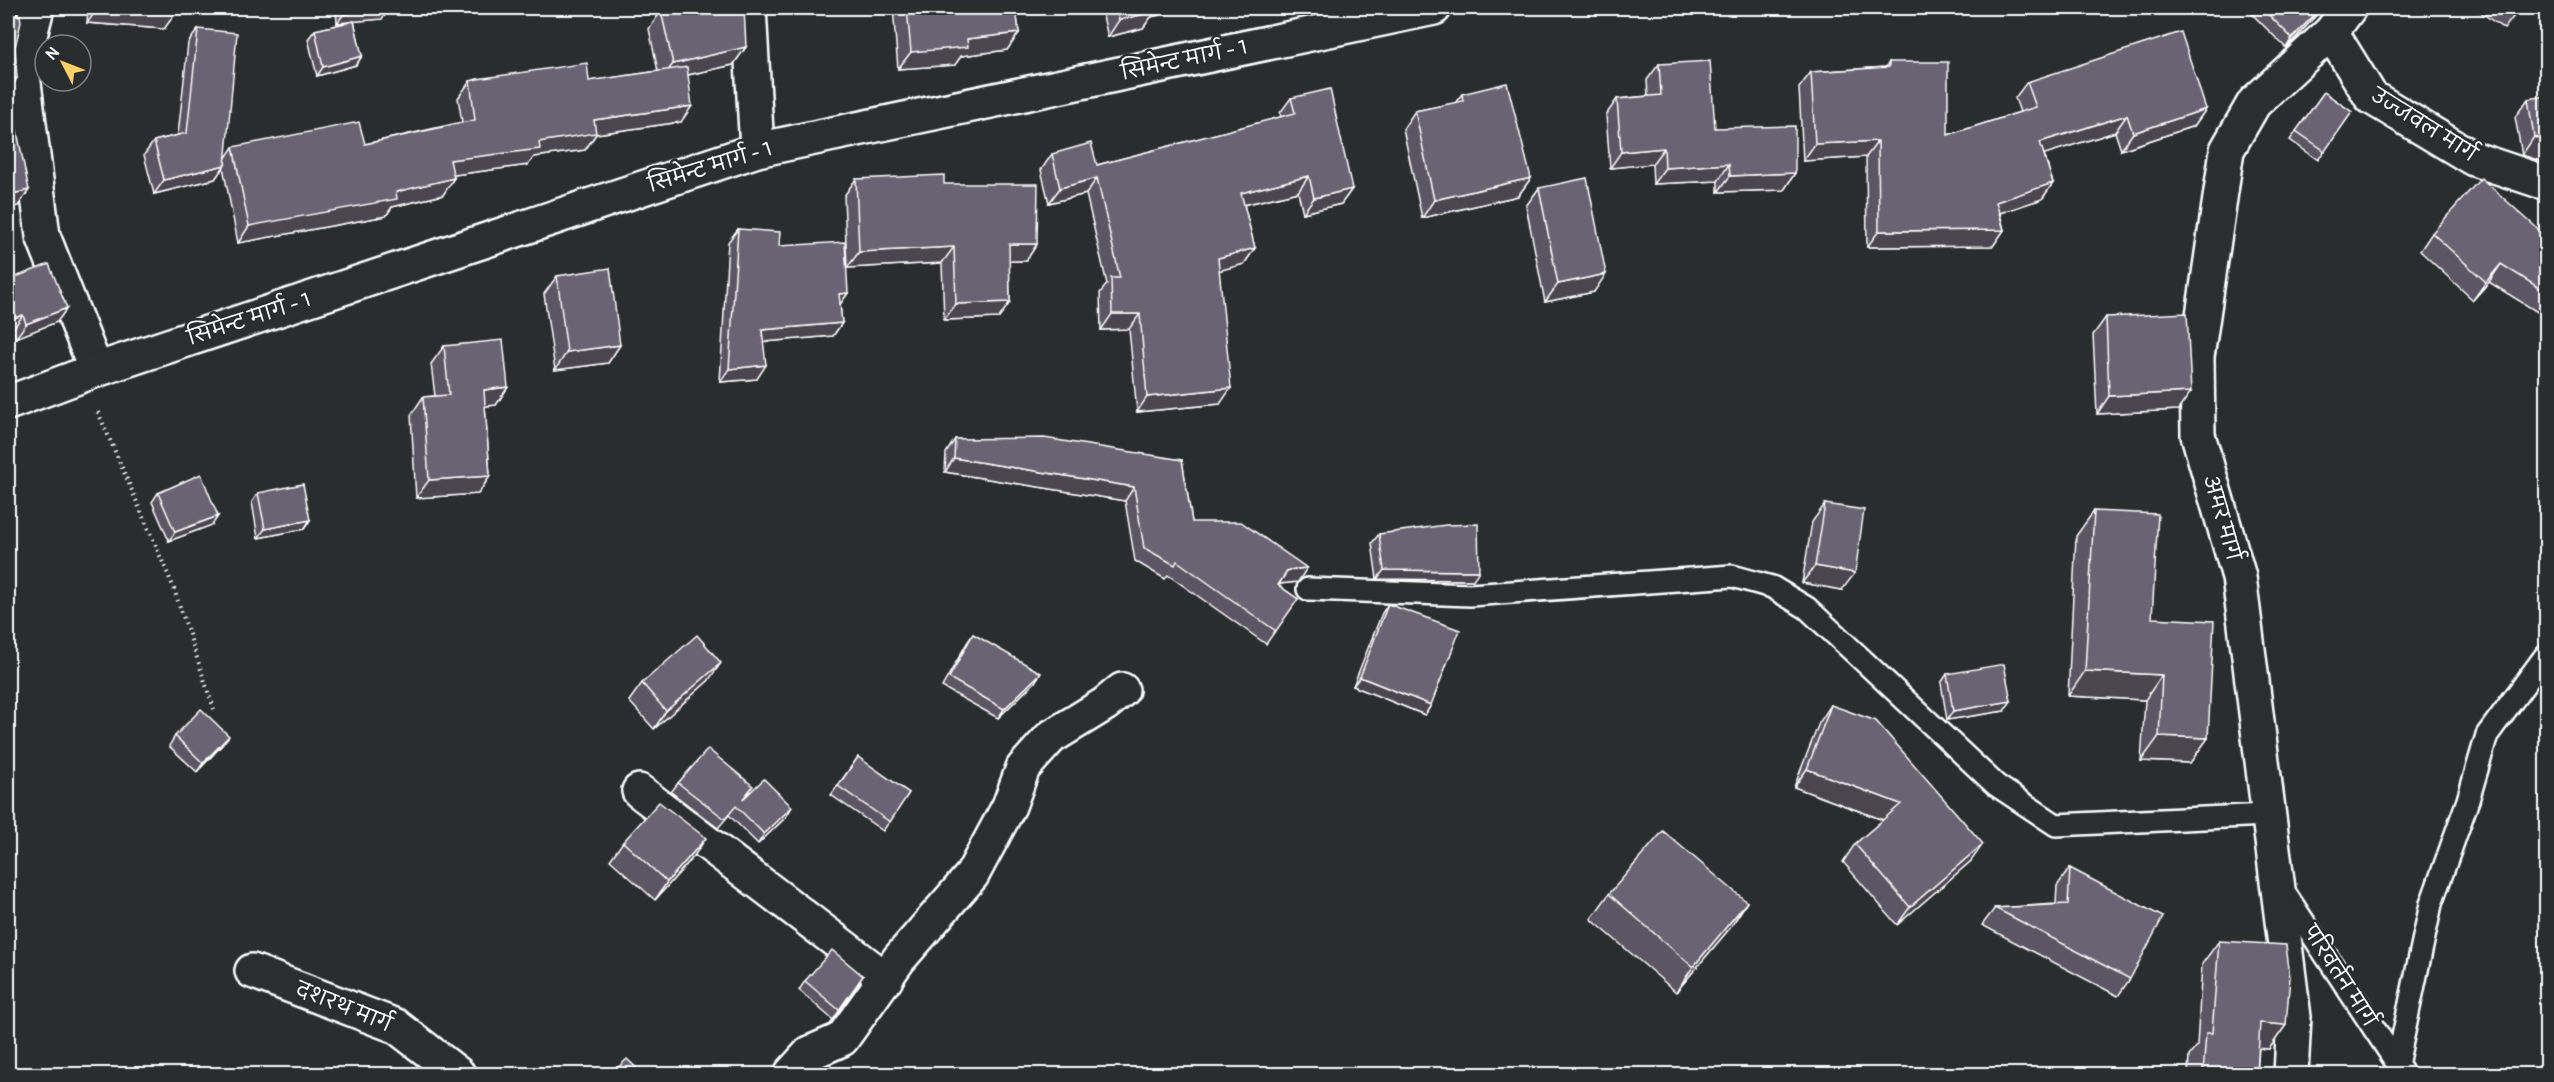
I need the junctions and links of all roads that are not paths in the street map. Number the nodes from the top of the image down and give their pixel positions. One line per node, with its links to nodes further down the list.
1 (37, 8): 7 (street)
2 (749, 8): 5 (street)
3 (1434, 8): 5 (street, सिमेन्ट मार्ग - 1)
4 (2340, 20): 6 (street, उज्जवल मार्ग); 13 (street, अमर मार्ग)
5 (757, 150): 7 (street, सिमेन्ट मार्ग - 1)
6 (2547, 183)
7 (90, 373): 8 (street, सिमेन्ट मार्ग - 1)
8 (8, 403)
9 (1308, 589): 13 (lane)
10 (2547, 655): 17 (lane)
11 (1122, 690): 16 (street)
12 (639, 791): 16 (street)
13 (2267, 815): 14 (street, अमर मार्ग)
14 (2275, 879): 17 (lane, परिवर्तन मार्ग); 20 (street, अमर मार्ग)
15 (252, 971): 18 (street, दशरथ मार्ग)
16 (886, 979): 19 (street)
17 (2401, 1070)
18 (458, 1074)
19 (791, 1074)
20 (2291, 1074)

